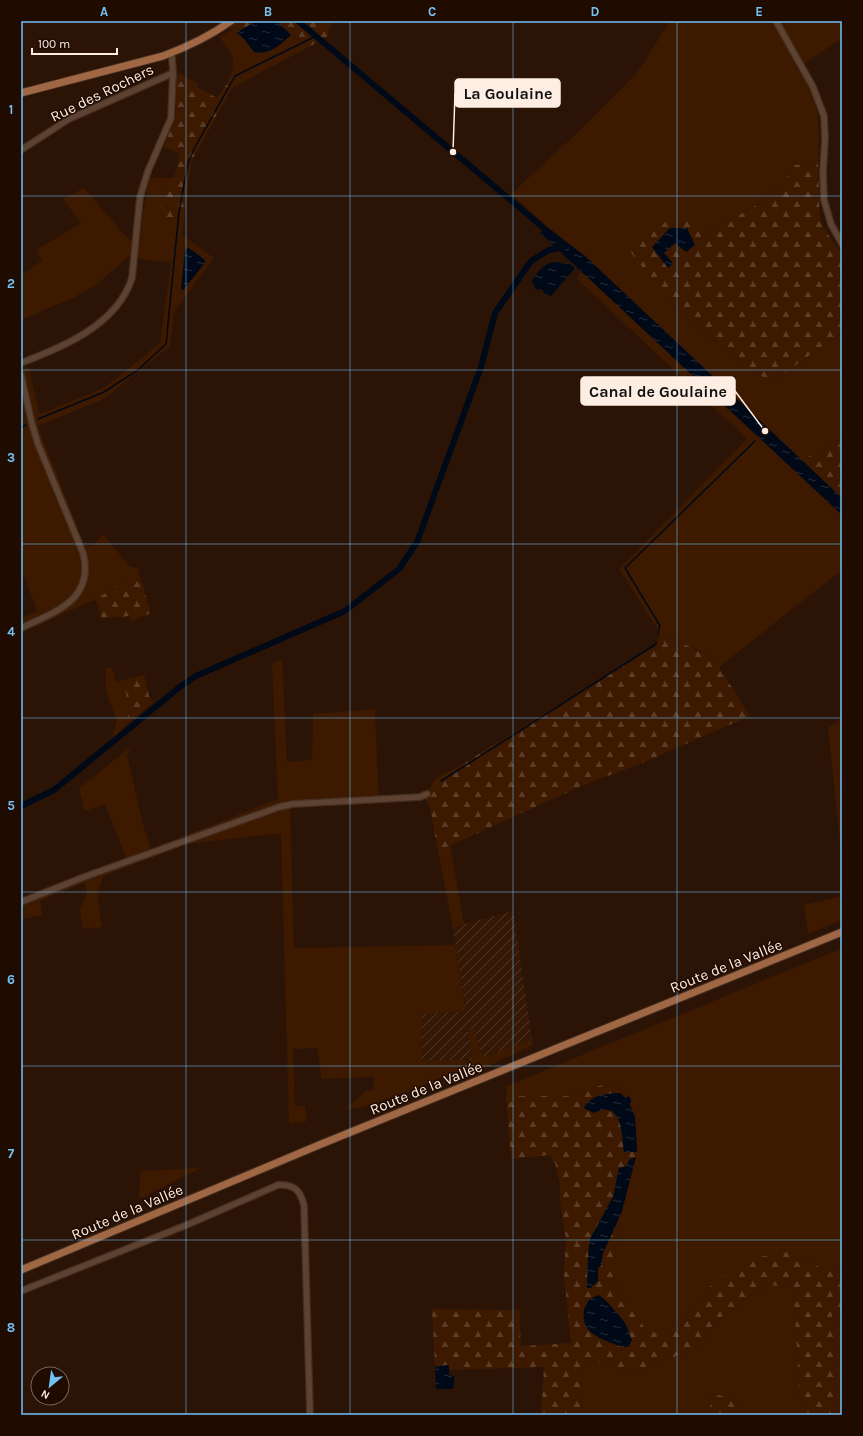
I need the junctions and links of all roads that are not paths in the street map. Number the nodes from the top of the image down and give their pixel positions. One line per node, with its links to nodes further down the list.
1 (776, 21): 7 (street)
2 (227, 22): 3 (main road)
3 (170, 54): 4 (street); 5 (main road)
4 (173, 73): 6 (street, Rue des Rochers); 8 (street)
5 (21, 93)
6 (21, 150)
7 (842, 244)
8 (21, 363)
9 (21, 375): 10 (street)
10 (21, 628)
11 (428, 794): 12 (street)
12 (21, 902)
13 (842, 932): 14 (main road, Route de la Vallée)
14 (21, 1270)
15 (21, 1291): 16 (street)
16 (310, 1415)

